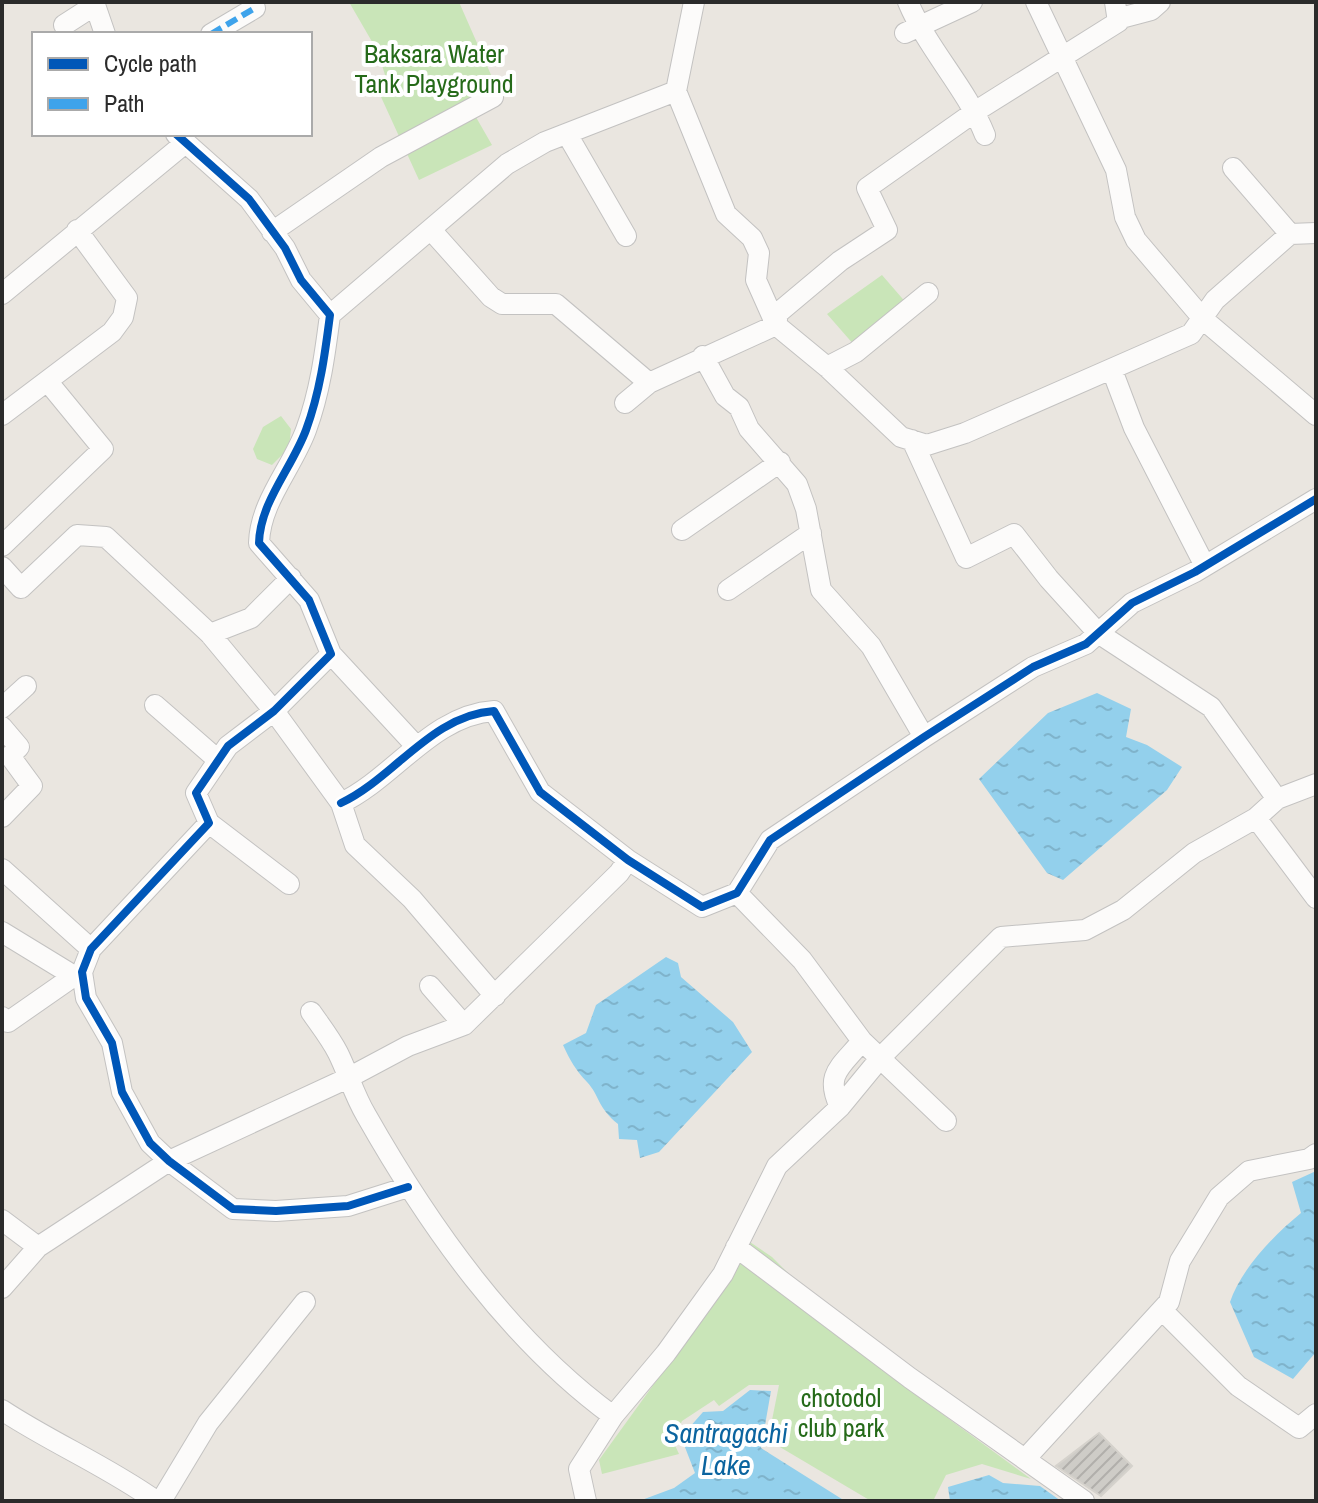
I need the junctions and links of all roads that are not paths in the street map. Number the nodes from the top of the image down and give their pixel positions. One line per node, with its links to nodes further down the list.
1 (694, 2): 14 (street)
2 (908, 2): 10 (street)
3 (972, 2): 10 (street)
4 (1036, 2): 13 (street)
5 (1160, 2): 8 (street)
6 (94, 3): 9 (street); 11 (street)
7 (255, 8): 12 (street)
8 (1116, 10): 13 (street)
9 (64, 25)
10 (912, 30): 16 (street)
11 (104, 32)
12 (214, 32)
13 (1061, 55): 16 (street); 30 (street)
14 (676, 91): 17 (street); 31 (street)
15 (493, 97): 23 (street)
16 (976, 111): 18 (street); 31 (street)
17 (567, 134): 22 (street); 26 (street)
18 (985, 135)
19 (180, 139): 21 (street); 23 (street)
20 (1233, 168): 25 (street)
21 (77, 230): 28 (street); 35 (street)
22 (432, 231): 29 (street); 36 (street)
23 (272, 232): 29 (street)
24 (1316, 233): 25 (street)
25 (1290, 234): 30 (street)
26 (626, 236)
27 (928, 293): 33 (street)
28 (2, 294)
29 (330, 315): 48 (street)
30 (1204, 320): 34 (street); 39 (street)
31 (776, 325): 32 (street); 33 (street)
32 (703, 356): 36 (street); 41 (street)
33 (827, 367): 40 (street)
34 (1112, 370): 40 (street); 46 (street)
35 (48, 382): 38 (street); 45 (street)
36 (649, 383): 37 (street)
37 (625, 403)
38 (2, 415)
39 (1316, 415)
40 (912, 440): 50 (street)
41 (780, 462): 43 (street); 44 (street)
42 (1316, 499): 46 (street)
43 (682, 530)
44 (811, 533): 49 (street); 58 (street)
45 (2, 546)
46 (1205, 566): 50 (street)
47 (2, 567): 51 (street)
48 (291, 578): 51 (street); 52 (street)
49 (728, 590)
50 (1098, 633): 58 (street); 62 (street)
51 (210, 634): 56 (street)
52 (331, 654): 56 (street); 59 (street)
53 (26, 686): 54 (street)
54 (5, 701)
55 (155, 705): 60 (street)
56 (274, 711): 60 (street); 63 (street)
57 (2, 727): 64 (street)
58 (924, 737): 70 (street)
59 (416, 746): 63 (street); 67 (street)
60 (218, 760): 66 (street)
61 (1316, 784): 62 (street)
62 (1277, 799): 65 (street)
63 (341, 803): 76 (street)
64 (2, 817)
65 (1256, 818): 71 (street); 81 (street)
66 (209, 823): 69 (street); 73 (street)
67 (628, 860): 70 (street); 76 (street)
68 (2, 869): 73 (street)
69 (289, 884)
70 (737, 893): 80 (street)
71 (1316, 898)
72 (2, 932): 74 (street)
73 (91, 949): 74 (street)
74 (78, 974): 78 (street); 86 (street)
75 (430, 986): 79 (street)
76 (495, 996): 79 (street)
77 (311, 1012): 82 (street)
78 (2, 1017)
79 (464, 1025): 82 (street)
80 (862, 1041): 81 (street); 83 (street)
81 (882, 1056): 83 (street); 84 (street)
82 (348, 1078): 86 (street); 87 (street)
83 (840, 1107): 90 (street)
84 (946, 1121)
85 (1314, 1159): 93 (street)
86 (169, 1161): 87 (street); 89 (street)
87 (408, 1187): 96 (street)
88 (2, 1220): 89 (street)
89 (38, 1247): 91 (street)
90 (736, 1247): 96 (street); 97 (street)
91 (2, 1288)
92 (305, 1302): 98 (street)
93 (1162, 1310): 95 (street); 97 (street)
94 (2, 1410): 98 (street)
95 (1316, 1414)
96 (613, 1416): 99 (street)
97 (1026, 1458): 100 (street)
98 (159, 1501)
99 (586, 1501)
100 (1084, 1501)

